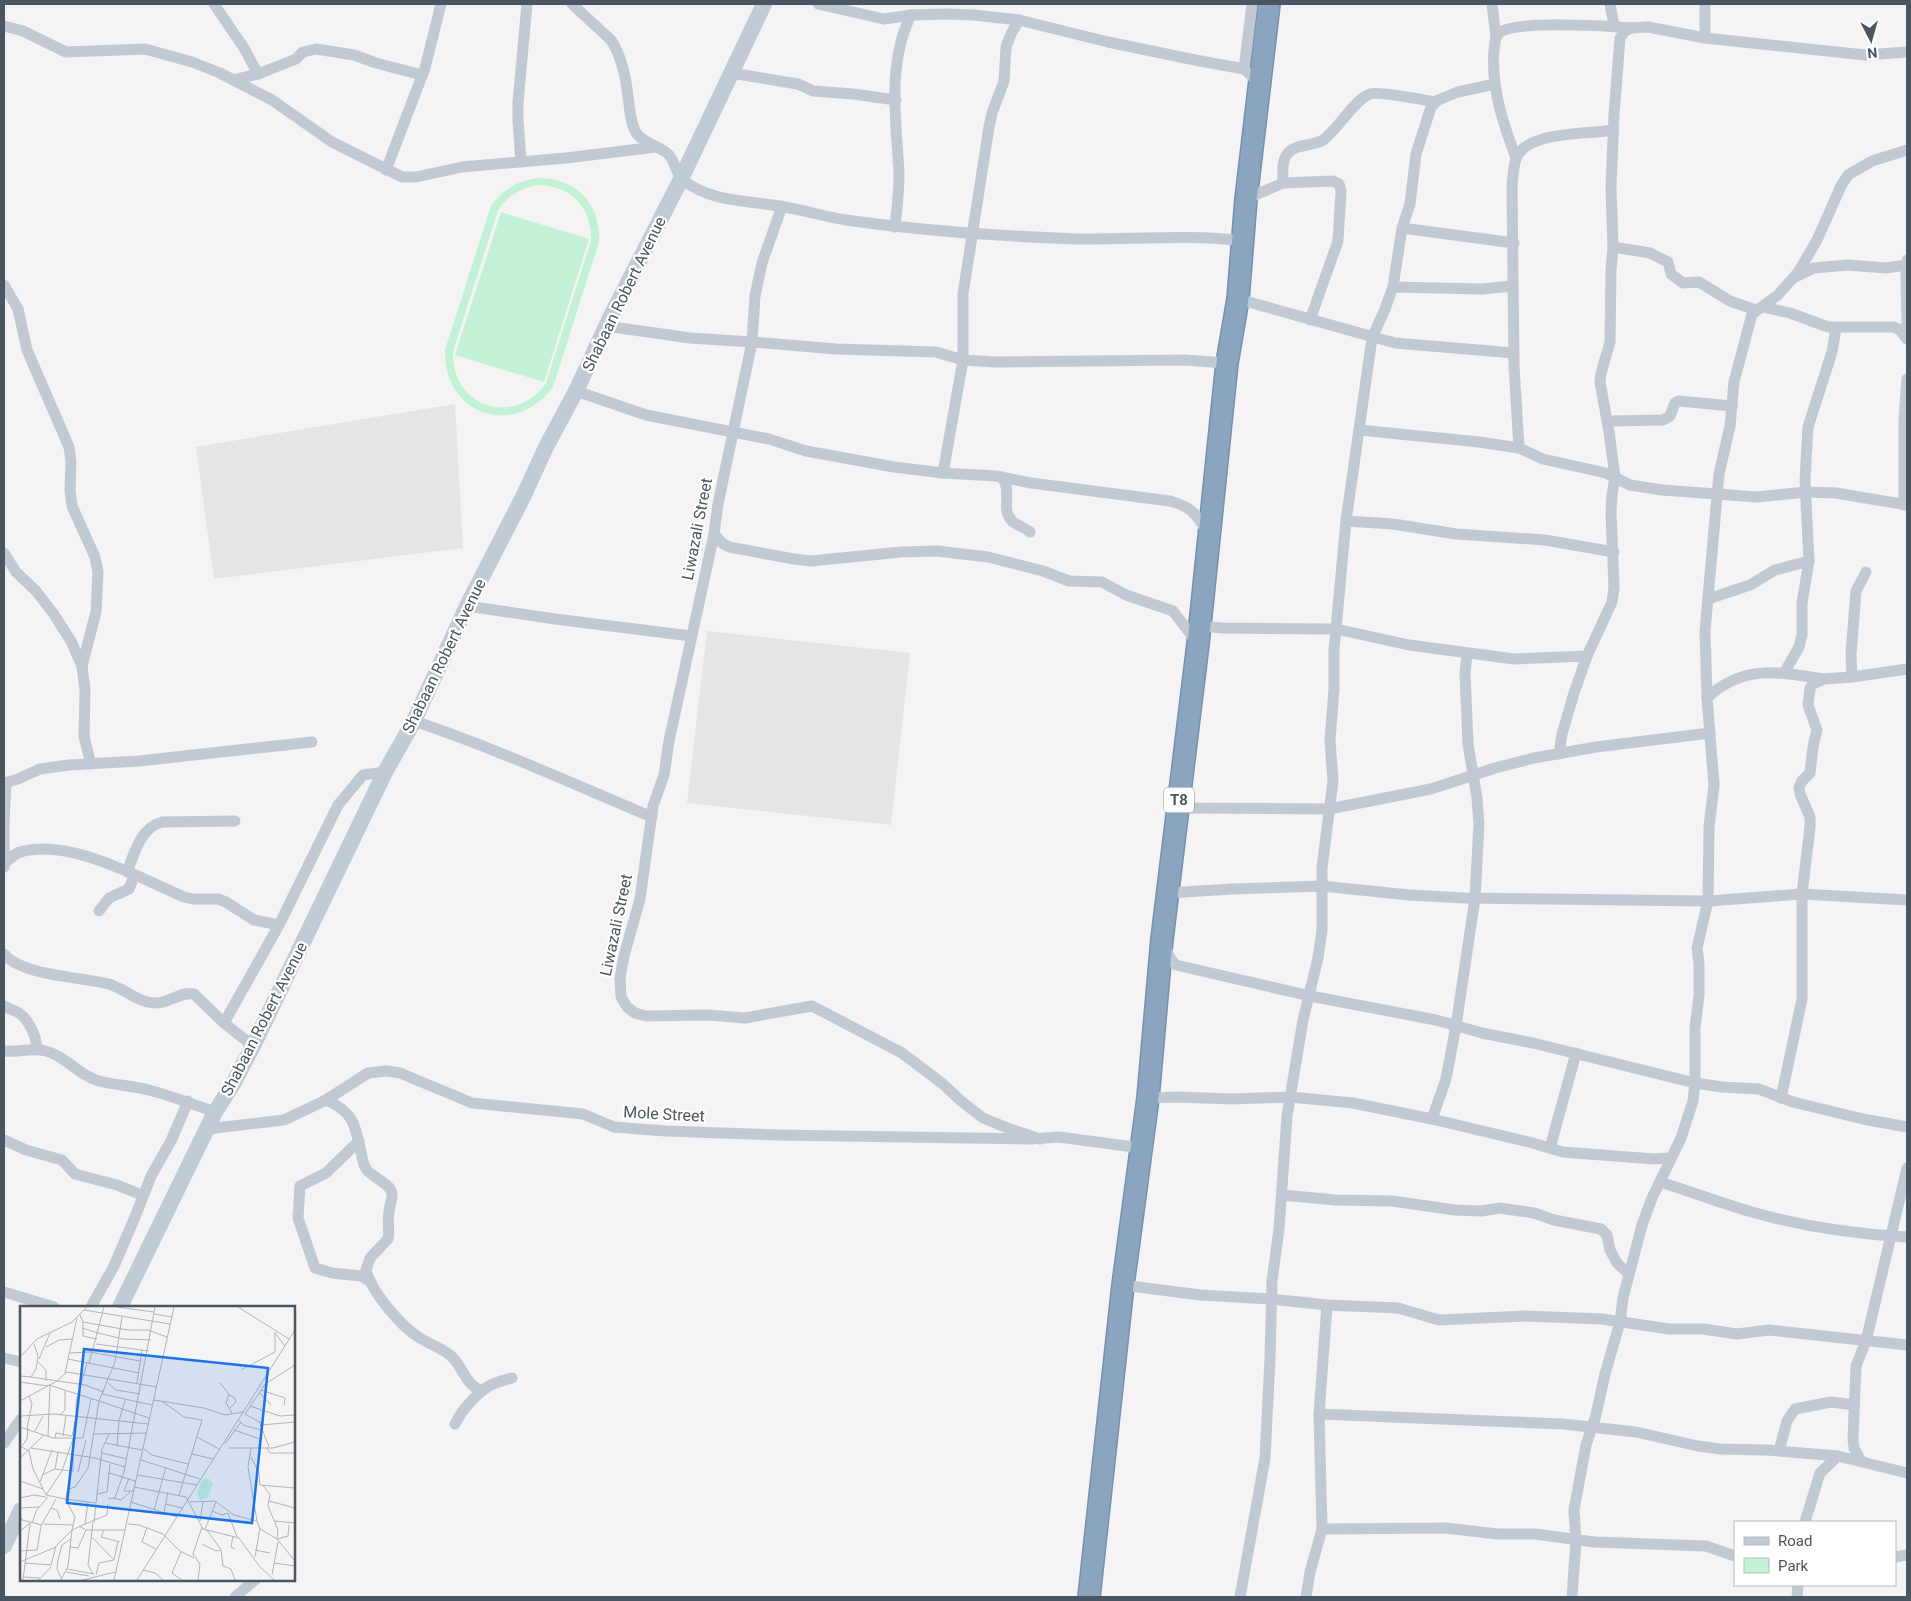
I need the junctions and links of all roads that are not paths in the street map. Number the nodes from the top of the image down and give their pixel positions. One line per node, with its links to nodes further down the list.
1 (214, 4): 22 (street)
2 (441, 4): 23 (street)
3 (527, 4): 35 (street)
4 (572, 4): 29 (street)
5 (764, 4): 21 (street, Shabaan Robert Avenue)
6 (818, 4): 12 (street)
7 (1252, 4): 20 (street)
8 (1269, 4): 25 (highway, T8)
9 (1492, 4): 17 (street)
10 (1610, 4): 15 (street)
11 (1705, 4): 18 (street)
12 (911, 15): 13 (street); 27 (street)
13 (1019, 20): 20 (street); 43 (street)
14 (4, 26): 24 (street)
15 (1614, 26): 16 (street); 17 (street)
16 (1632, 28): 18 (street); 30 (street)
17 (1496, 37): 26 (street)
18 (1704, 38): 19 (street)
19 (1907, 52)
20 (1244, 69): 25 (street)
21 (730, 73): 27 (street); 37 (street, Shabaan Robert Avenue)
22 (258, 74): 23 (street); 24 (street)
23 (422, 75): 36 (street)
24 (234, 80): 36 (street)
25 (1259, 83): 39 (highway, T8)
26 (1495, 84): 28 (street); 34 (street)
27 (896, 100): 41 (street)
28 (1435, 102): 38 (street); 42 (street)
29 (630, 115): 31 (street); 32 (street)
30 (1613, 130): 34 (street); 46 (street)
31 (656, 147): 32 (street); 37 (street)
32 (630, 150): 35 (street)
33 (1907, 150): 48 (street)
34 (1516, 158): 45 (street)
35 (521, 162): 36 (street)
36 (386, 170)
37 (681, 179): 40 (street); 55 (street, Shabaan Robert Avenue)
38 (1283, 183): 39 (street); 54 (street)
39 (1246, 199): 44 (highway, T8)
40 (782, 206): 41 (street); 59 (street, Liwazali Street)
41 (896, 227): 43 (street)
42 (1402, 228): 45 (street); 51 (street)
43 (973, 233): 44 (street); 61 (street)
44 (1242, 241): 52 (highway, T8)
45 (1514, 243): 50 (street)
46 (1613, 247): 53 (street); 66 (street)
47 (1907, 263): 48 (street); 57 (street)
48 (1794, 278): 53 (street)
49 (4, 285): 91 (street)
50 (1513, 286): 51 (street); 60 (street)
51 (1393, 287): 58 (street)
52 (1238, 299): 54 (street); 62 (highway, T8)
53 (1759, 309): 56 (street); 65 (street)
54 (1310, 320): 58 (street)
55 (606, 326): 59 (street); 64 (street, Shabaan Robert Avenue)
56 (1836, 328): 57 (street); 73 (street)
57 (1905, 331)
58 (1372, 338): 60 (street); 67 (street)
59 (752, 342): 61 (street); 68 (street, Liwazali Street)
60 (1514, 354): 69 (street)
61 (963, 360): 62 (street); 70 (street)
62 (1227, 363): 79 (highway, T8)
63 (1907, 379): 75 (street)
64 (576, 391): 68 (street); 85 (street, Shabaan Robert Avenue)
65 (1732, 406): 66 (street); 74 (street)
66 (1607, 421): 71 (street)
67 (1359, 430): 69 (street); 76 (street)
68 (733, 432): 70 (street); 78 (street, Liwazali Street)
69 (1518, 448): 71 (street)
70 (943, 473): 72 (street)
71 (1615, 477): 74 (street); 80 (street)
72 (1002, 478): 77 (street); 79 (street)
73 (1806, 492): 74 (street); 75 (street); 82 (street)
74 (1717, 494): 84 (street)
75 (1905, 505)
76 (1346, 521): 80 (street); 86 (street)
77 (1030, 532)
78 (714, 534): 87 (street); 88 (street, Liwazali Street)
79 (1210, 536): 87 (highway, T8)
80 (1614, 552): 90 (street)
81 (4, 553): 91 (street)
82 (1809, 561): 84 (street); 93 (street)
83 (1866, 572): 94 (street)
84 (1708, 599): 96 (street)
85 (467, 606): 88 (street); 97 (street, Shabaan Robert Avenue)
86 (1336, 630): 87 (street); 89 (street); 106 (street)
87 (1199, 635): 105 (highway, T8)
88 (691, 636): 107 (street, Liwazali Street)
89 (1467, 654): 90 (street); 103 (street)
90 (1587, 656): 100 (street)
91 (82, 666): 101 (street)
92 (1907, 669): 94 (street)
93 (1784, 673): 95 (street); 96 (street)
94 (1852, 677): 95 (street)
95 (1824, 679): 114 (street)
96 (1707, 698): 98 (street)
97 (414, 720): 102 (street, Shabaan Robert Avenue); 107 (street)
98 (1710, 733): 100 (street); 116 (street)
99 (312, 742): 101 (street)
100 (1559, 754): 103 (street)
101 (91, 764): 104 (street)
102 (385, 772): 119 (street); 126 (street, Shabaan Robert Avenue)
103 (1473, 775): 106 (street); 115 (street)
104 (5, 783): 109 (street)
105 (1178, 808): 106 (street); 113 (highway, T8)
106 (1329, 809): 112 (street)
107 (652, 817): 140 (street, Liwazali Street)
108 (235, 821): 111 (street)
109 (4, 822): 110 (street)
110 (4, 865): 111 (street)
111 (130, 874): 118 (street); 119 (street)
112 (1322, 886): 113 (street); 115 (street); 122 (street)
113 (1168, 893): 120 (highway, T8)
114 (1802, 894): 116 (street); 117 (street); 133 (street)
115 (1475, 898): 116 (street); 125 (street)
116 (1708, 900): 130 (street)
117 (1907, 900)
118 (99, 911)
119 (279, 925): 124 (street)
120 (1162, 939): 122 (street); 132 (highway, T8)
121 (4, 954): 124 (street)
122 (1310, 996): 125 (street); 131 (street)
123 (6, 1009): 127 (street)
124 (224, 1023): 126 (street)
125 (1456, 1026): 129 (street); 137 (street)
126 (253, 1046): 136 (street, Shabaan Robert Avenue)
127 (36, 1049): 128 (street); 135 (street)
128 (4, 1051)
129 (1576, 1053): 130 (street); 144 (street)
130 (1695, 1083): 133 (street); 145 (street)
131 (1290, 1097): 132 (street); 137 (street); 149 (street)
132 (1148, 1098): 143 (highway, T8)
133 (1781, 1098): 138 (street)
134 (326, 1100): 139 (street, Mole Street); 140 (street, Mole Street); 142 (street)
135 (188, 1101): 136 (street); 148 (street)
136 (215, 1112): 139 (street, Shabaan Robert Avenue)
137 (1432, 1118): 144 (street)
138 (1907, 1127)
139 (207, 1129): 160 (street, Shabaan Robert Avenue)
140 (1040, 1139): 143 (street, Mole Street)
141 (4, 1140): 148 (street)
142 (359, 1141): 153 (street); 153 (street)
143 (1141, 1148): 154 (highway, T8)
144 (1550, 1148): 145 (street)
145 (1671, 1158): 147 (street)
146 (1907, 1168): 150 (street)
147 (1660, 1182): 150 (street); 152 (street)
148 (142, 1195): 159 (street)
149 (1282, 1195): 152 (street); 156 (street)
150 (1892, 1236): 151 (street); 162 (street)
151 (1907, 1237)
152 (1629, 1274): 161 (street)
153 (371, 1282): 167 (street)
154 (1123, 1285): 156 (street); 186 (highway, T8)
155 (4, 1292): 158 (street)
156 (1270, 1299): 157 (street); 187 (street)
157 (1327, 1305): 161 (street); 169 (street)
158 (51, 1306)
159 (92, 1306)
160 (120, 1306)
161 (1620, 1322): 162 (street); 172 (street)
162 (1866, 1341): 163 (street); 168 (street)
163 (1907, 1345)
164 (4, 1358): 165 (street)
165 (20, 1362)
166 (512, 1378): 167 (street)
167 (482, 1391): 171 (street)
168 (1854, 1405): 174 (street); 176 (street)
169 (1319, 1414): 172 (street); 180 (street)
170 (20, 1420): 173 (street)
171 (455, 1424)
172 (1592, 1428): 174 (street); 181 (street)
173 (4, 1443)
174 (1779, 1451): 175 (street)
175 (1838, 1456): 176 (street); 179 (street)
176 (1861, 1461): 177 (street)
177 (1907, 1473)
178 (20, 1512): 182 (street)
179 (1805, 1521)
180 (1322, 1529): 181 (street); 188 (street)
181 (1576, 1541): 183 (street); 189 (street)
182 (4, 1546)
183 (1734, 1556)
184 (255, 1581): 185 (street)
185 (234, 1597)
186 (1089, 1597)
187 (1240, 1597)
188 (1306, 1597)
189 (1572, 1597)

